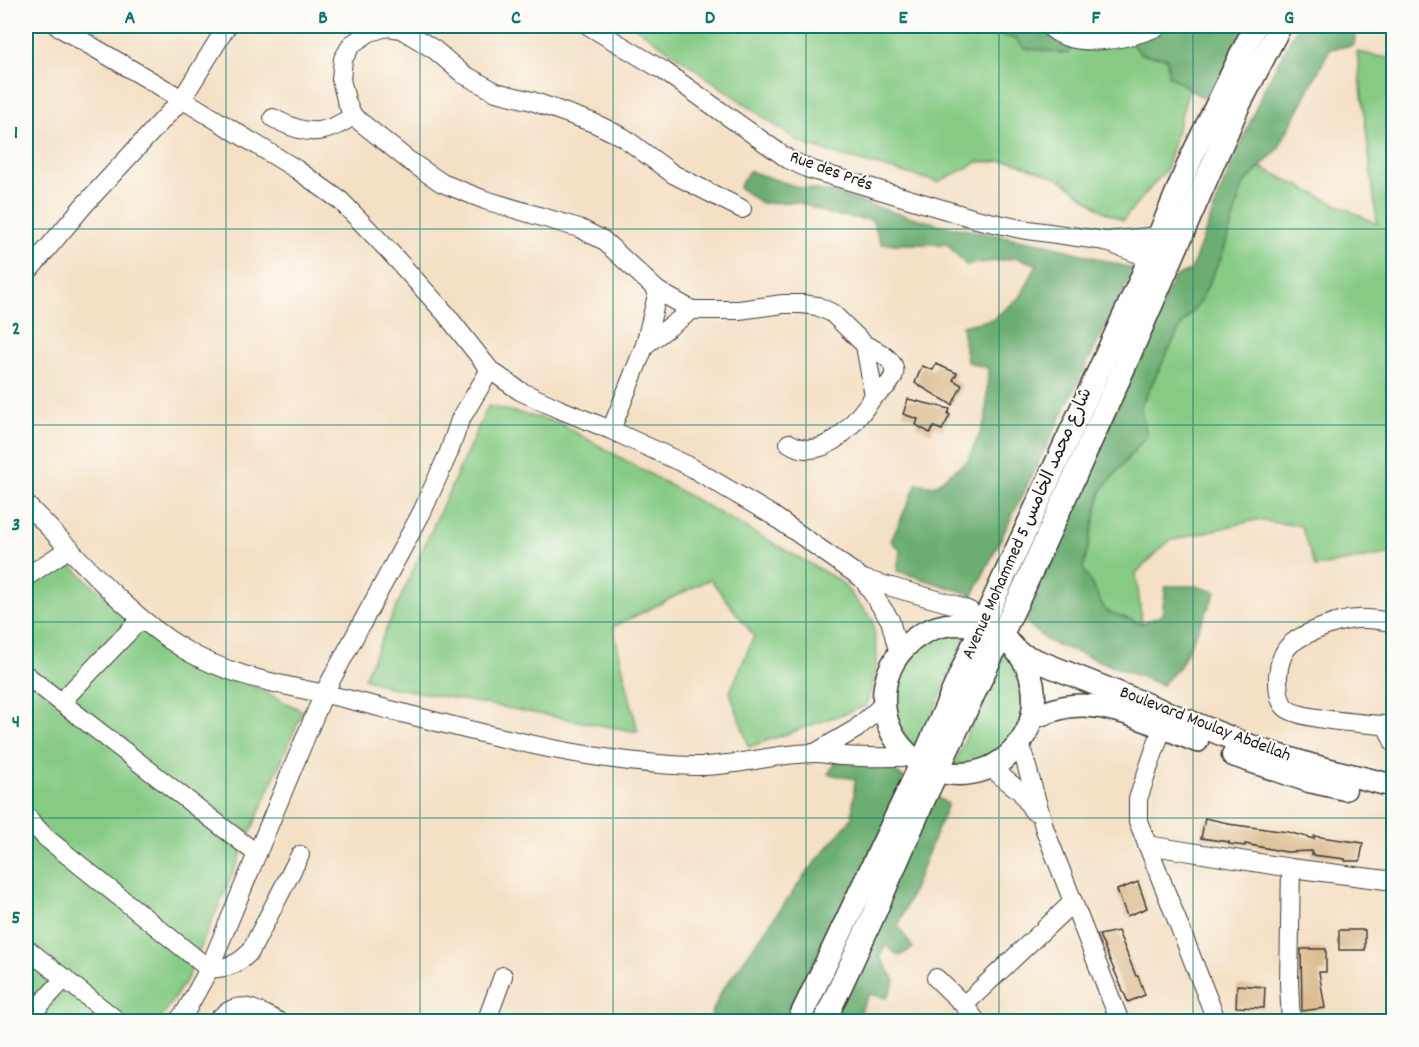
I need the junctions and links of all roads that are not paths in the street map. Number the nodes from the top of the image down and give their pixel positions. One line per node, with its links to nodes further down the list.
1 (57, 26): 8 (street)
2 (226, 26): 8 (street)
3 (589, 26): 13 (street, Rue des Prés)
4 (1049, 26): 5 (street)
5 (1159, 26)
6 (1255, 26): 12 (main road, Avenue Mohammed 5 شارع محمد الخامس)
7 (1280, 26): 12 (main road, Avenue Mohammed 5 شارع محمد الخامس)
8 (182, 99): 15 (street); 19 (street)
9 (352, 117): 10 (street); 11 (street); 16 (street)
10 (273, 118)
11 (742, 209)
12 (1169, 238): 13 (street, Rue des Prés); 14 (main road, Avenue Mohammed 5 شارع محمد الخامس)
13 (1106, 241): 14 (street, Rue des Prés)
14 (1159, 262): 28 (main road, Avenue Mohammed 5 شارع محمد الخامس)
15 (26, 274)
16 (658, 291): 17 (street); 18 (street)
17 (692, 310): 18 (street); 21 (street)
18 (645, 345): 20 (street)
19 (490, 370): 20 (street); 32 (street)
20 (611, 430): 25 (street)
21 (789, 443)
22 (26, 504): 23 (street)
23 (70, 548): 24 (street); 26 (street)
24 (26, 578)
25 (863, 579): 28 (street); 29 (street)
26 (141, 619): 32 (street); 33 (street)
27 (1394, 622): 36 (street)
28 (991, 631): 29 (main road); 30 (main road); 41 (main road, Avenue Mohammed 5 شارع محمد الخامس)
29 (899, 654): 34 (main road)
30 (1020, 654): 35 (main road); 43 (main road, Boulevard Moulay Abdellah)
31 (26, 675): 33 (street)
32 (324, 693): 40 (street); 48 (street)
33 (61, 702): 48 (street)
34 (885, 702): 40 (street); 41 (main road)
35 (1032, 718): 37 (main road, Boulevard Moulay Abdellah); 38 (main road)
36 (1390, 726): 39 (street)
37 (1162, 728): 44 (main road, Boulevard Moulay Abdellah); 47 (street)
38 (1020, 743): 42 (main road); 46 (street)
39 (1394, 743)
40 (814, 753): 41 (street)
41 (923, 764): 42 (main road); 66 (main road, Avenue Mohammed 5 شارع محمد الخامس); 67 (main road, Avenue Mohammed 5 شارع محمد الخامس)
42 (991, 768): 46 (street)
43 (1394, 786)
44 (1394, 800)
45 (26, 816): 54 (street)
46 (1045, 830): 52 (street)
47 (1147, 845): 50 (street); 69 (street)
48 (257, 854): 54 (street)
49 (300, 855): 54 (street)
50 (1291, 868): 51 (street); 70 (street)
51 (1394, 881)
52 (1073, 902): 58 (street); 60 (street)
53 (26, 948): 56 (street)
54 (209, 969): 62 (street)
55 (503, 976): 65 (street)
56 (65, 978): 59 (street); 61 (street)
57 (936, 978): 58 (street)
58 (964, 1005): 68 (street)
59 (26, 1020)
60 (1116, 1020)
61 (119, 1022)
62 (177, 1022)
63 (216, 1022): 64 (street)
64 (280, 1022)
65 (486, 1022)
66 (798, 1022)
67 (824, 1022)
68 (977, 1022)
69 (1217, 1022)
70 (1291, 1022)

